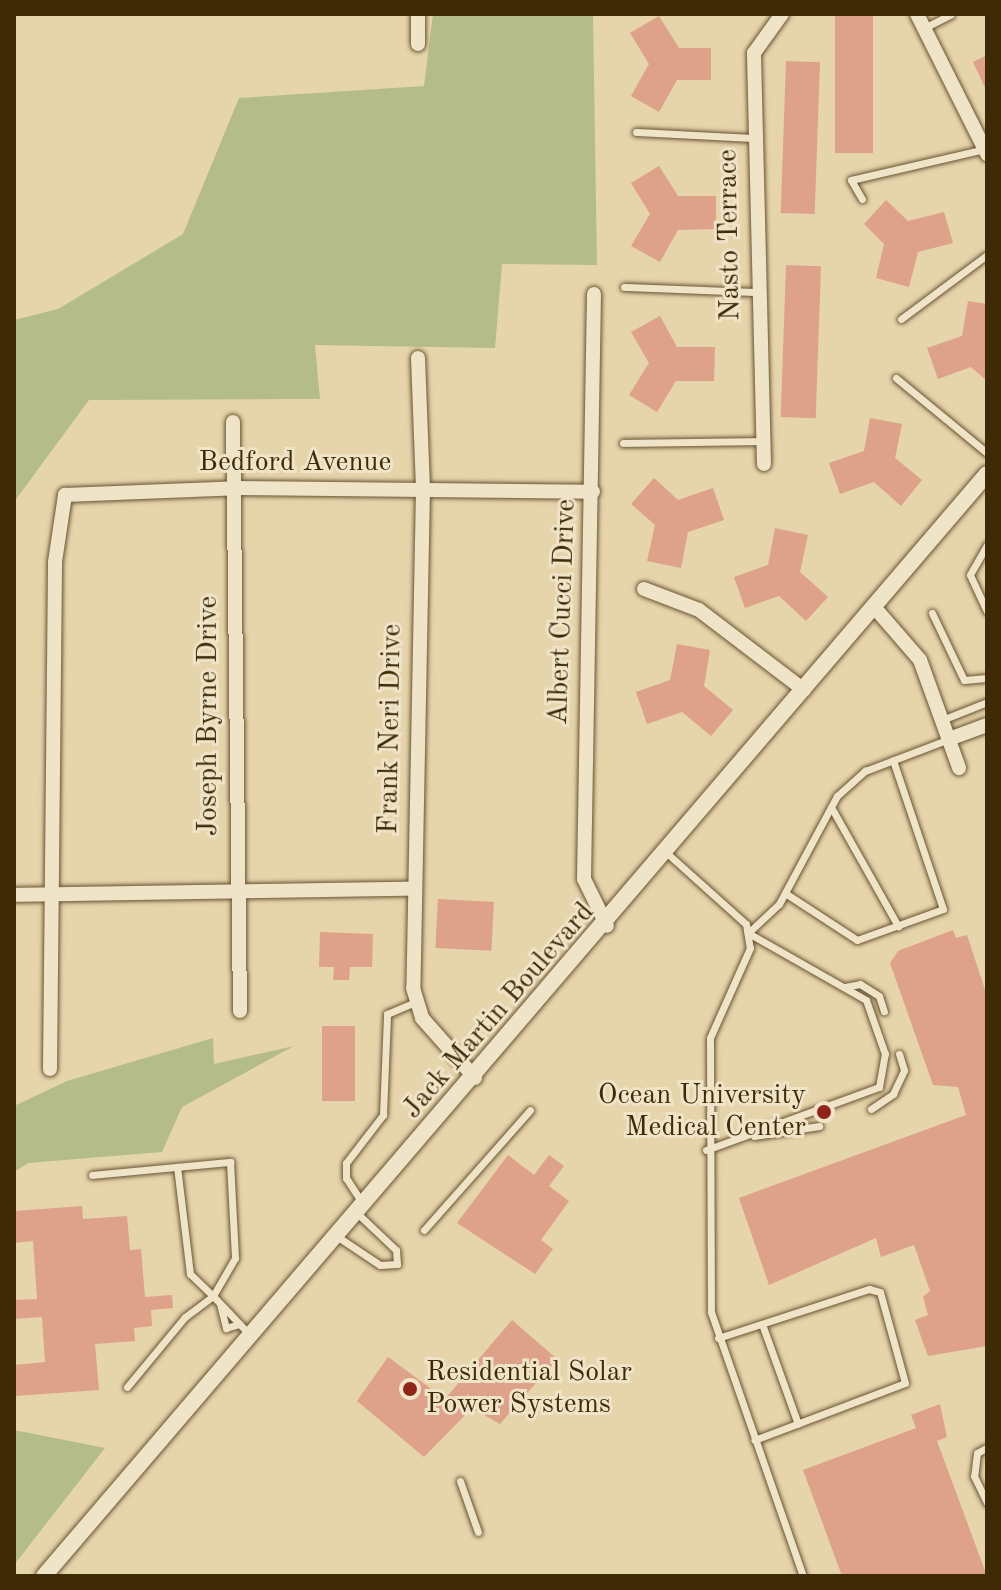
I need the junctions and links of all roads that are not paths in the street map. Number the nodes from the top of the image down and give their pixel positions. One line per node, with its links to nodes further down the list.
1 (418, 14): 6 (street)
2 (782, 14): 8 (street, Nasto Terrace)
3 (917, 14): 5 (street)
4 (951, 14): 5 (lane)
5 (924, 28): 9 (street)
6 (418, 44)
7 (636, 132): 8 (lane)
8 (754, 138): 13 (street, Nasto Terrace)
9 (986, 152): 10 (lane)
10 (862, 199)
11 (987, 255): 15 (lane)
12 (624, 287): 13 (lane)
13 (757, 292): 19 (street, Nasto Terrace)
14 (594, 294): 26 (street, Albert Cucci Drive)
15 (901, 319)
16 (418, 358): 25 (street, Frank Neri Drive)
17 (896, 378): 21 (lane)
18 (233, 422): 24 (street, Joseph Byrne Drive)
19 (762, 441): 20 (lane); 22 (street, Nasto Terrace)
20 (623, 443)
21 (987, 453)
22 (764, 464)
23 (987, 474): 29 (street, Jack Martin Boulevard)
24 (236, 488): 25 (street, Bedford Avenue); 43 (street, Joseph Byrne Drive); 46 (street, Bedford Avenue)
25 (423, 489): 26 (street, Bedford Avenue); 42 (street, Frank Neri Drive)
26 (593, 492): 47 (street, Albert Cucci Drive)
27 (987, 545): 30 (lane)
28 (644, 589): 33 (street)
29 (875, 608): 33 (street, Jack Martin Boulevard); 35 (street)
30 (987, 611)
31 (932, 613): 32 (lane)
32 (987, 678)
33 (804, 690): 41 (street, Jack Martin Boulevard)
34 (987, 702): 35 (lane)
35 (942, 720): 37 (street)
36 (987, 725): 37 (street)
37 (949, 739): 38 (lane); 39 (street)
38 (893, 760): 40 (lane); 48 (lane)
39 (959, 768)
40 (831, 807): 44 (lane); 48 (lane)
41 (669, 855): 47 (street, Jack Martin Boulevard); 49 (lane)
42 (414, 889): 43 (street); 51 (street, Frank Neri Drive)
43 (237, 892): 46 (street); 52 (street, Joseph Byrne Drive)
44 (785, 893): 48 (lane); 49 (lane)
45 (14, 895): 46 (street)
46 (48, 895): 55 (street, Bedford Avenue)
47 (607, 926): 56 (street, Jack Martin Boulevard)
48 (898, 926)
49 (748, 933): 50 (lane); 61 (lane)
50 (844, 987): 53 (lane); 60 (lane)
51 (417, 1001): 56 (street, Frank Neri Drive); 64 (lane)
52 (240, 1011)
53 (884, 1011)
54 (899, 1054): 57 (lane)
55 (50, 1069)
56 (475, 1078): 64 (street, Jack Martin Boulevard)
57 (871, 1109)
58 (530, 1110): 65 (lane)
59 (819, 1126): 60 (lane)
60 (752, 1135): 61 (lane)
61 (706, 1150): 72 (lane)
62 (177, 1167): 63 (lane); 67 (lane); 67 (lane)
63 (92, 1175)
64 (361, 1210): 66 (street, Jack Martin Boulevard); 66 (lane)
65 (424, 1230)
66 (338, 1237): 71 (street, Jack Martin Boulevard)
67 (213, 1296): 68 (lane); 73 (lane)
68 (220, 1304): 69 (lane); 69 (lane)
69 (239, 1324): 71 (lane)
70 (762, 1324): 72 (lane); 74 (lane); 74 (lane)
71 (252, 1336): 80 (street, Jack Martin Boulevard)
72 (718, 1338): 75 (lane)
73 (127, 1387)
74 (798, 1424): 75 (lane)
75 (754, 1440): 81 (lane)
76 (986, 1448): 78 (lane)
77 (460, 1481): 79 (lane)
78 (987, 1503)
79 (478, 1532)
80 (44, 1576)
81 (803, 1576)

